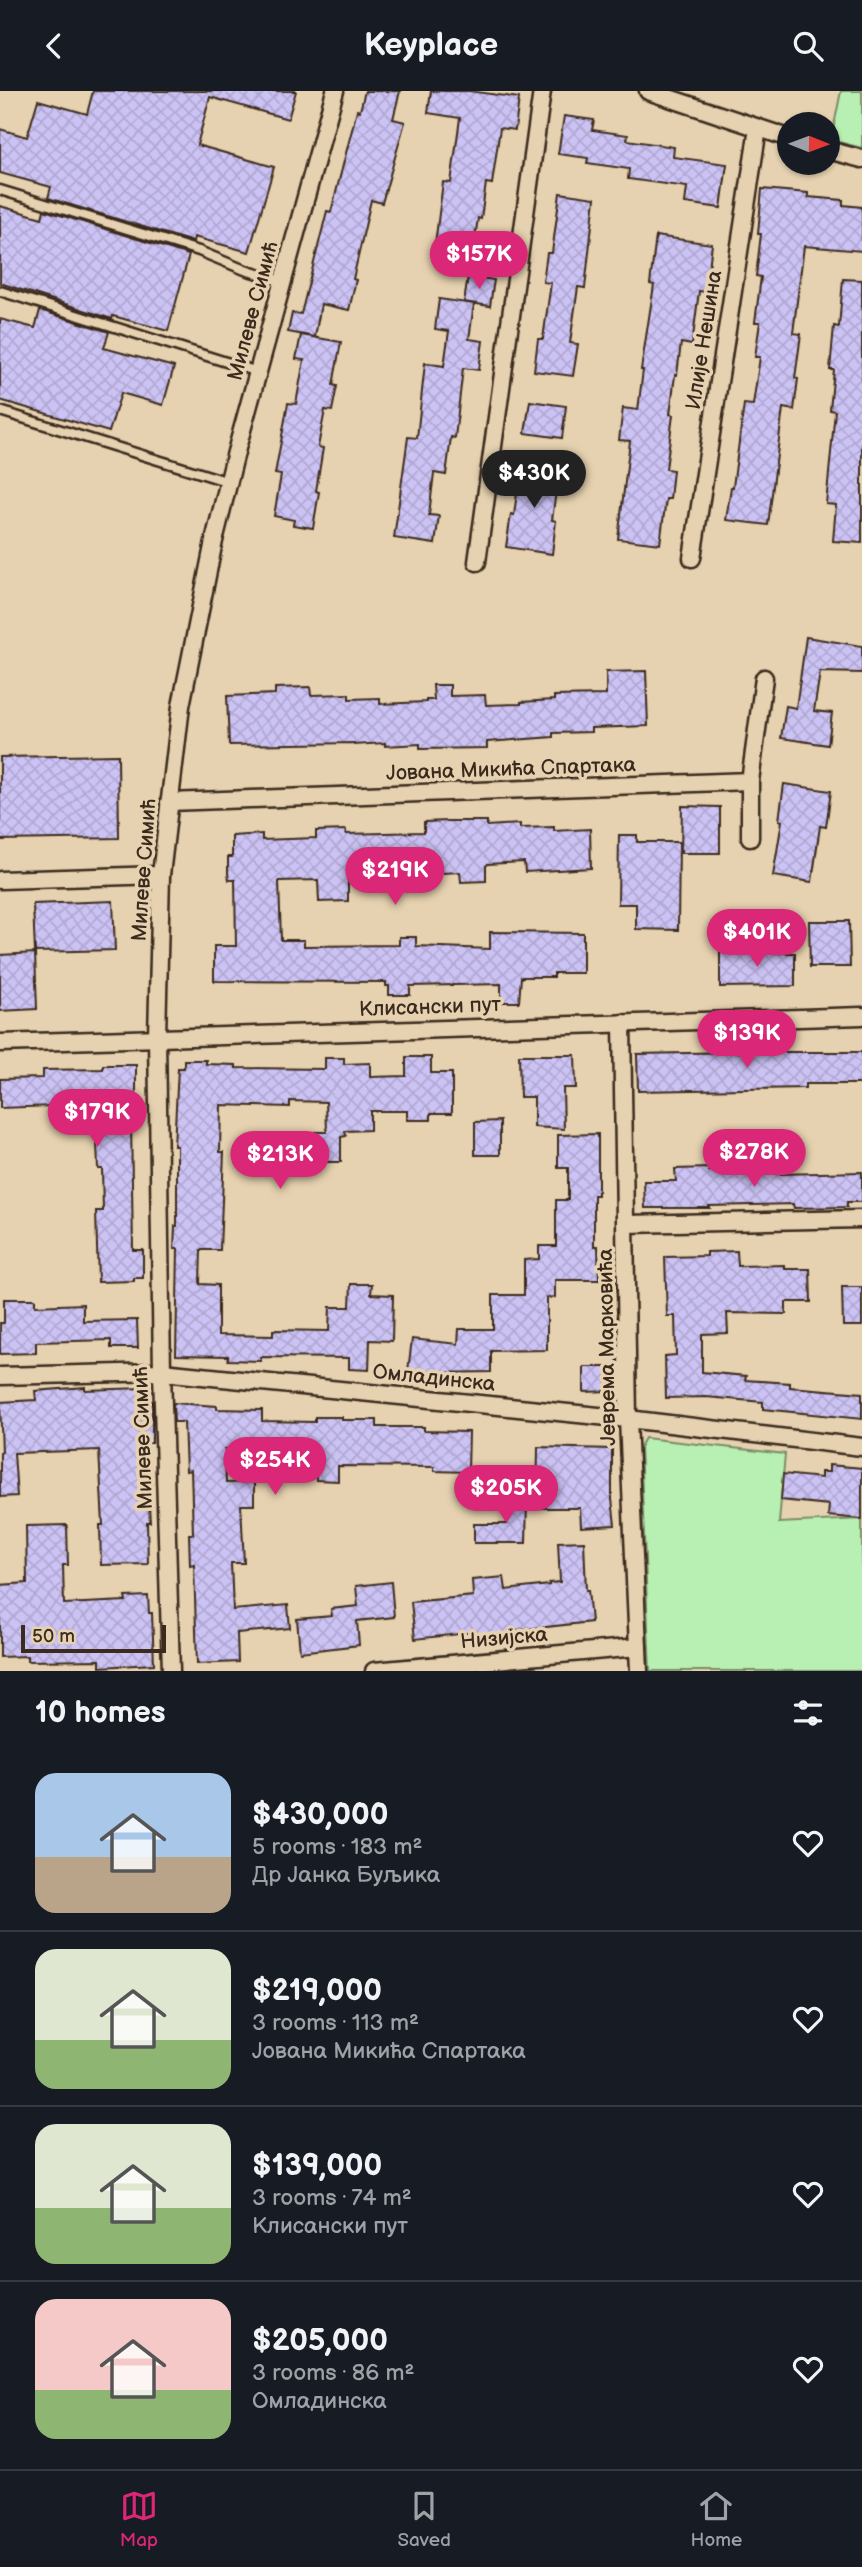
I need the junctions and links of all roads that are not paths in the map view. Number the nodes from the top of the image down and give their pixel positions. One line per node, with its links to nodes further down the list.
1 (335, 91): 9 (street, Милеве Симић)
2 (542, 91): 15 (street)
3 (648, 91): 4 (street)
4 (758, 128): 5 (street); 14 (street, Илије Нешина)
5 (777, 134)
6 (840, 153): 7 (street)
7 (862, 159)
8 (0, 190): 9 (lane)
9 (283, 282): 11 (street, Милеве Симић)
10 (0, 291): 11 (lane)
11 (258, 372): 13 (street, Милеве Симић)
12 (0, 411): 13 (lane)
13 (229, 482): 18 (street, Милеве Симић)
14 (692, 558)
15 (477, 562)
16 (764, 678): 17 (street)
17 (750, 781): 18 (street, Јована Микића Спартака); 19 (street)
18 (169, 802): 20 (street, Милеве Симић)
19 (750, 838)
20 (161, 875): 21 (street); 24 (street, Милеве Симић)
21 (0, 880)
22 (862, 1016): 23 (street, Клисански пут)
23 (622, 1023): 24 (street, Клисански пут); 27 (street, Јеврема Марковића)
24 (157, 1037): 25 (street, Клисански пут); 28 (street, Милеве Симић)
25 (0, 1043)
26 (862, 1219): 27 (street)
27 (626, 1224): 30 (street, Јеврема Марковића)
28 (162, 1372): 29 (street, Омладинска); 30 (street, Омладинска); 33 (street, Милеве Симић)
29 (0, 1376)
30 (628, 1419): 31 (street, Омладинска); 32 (street, Јеврема Марковића)
31 (862, 1447)
32 (638, 1647): 34 (street, Низијска); 35 (street, Јеврема Марковића)
33 (171, 1671)
34 (374, 1671)
35 (639, 1671)

